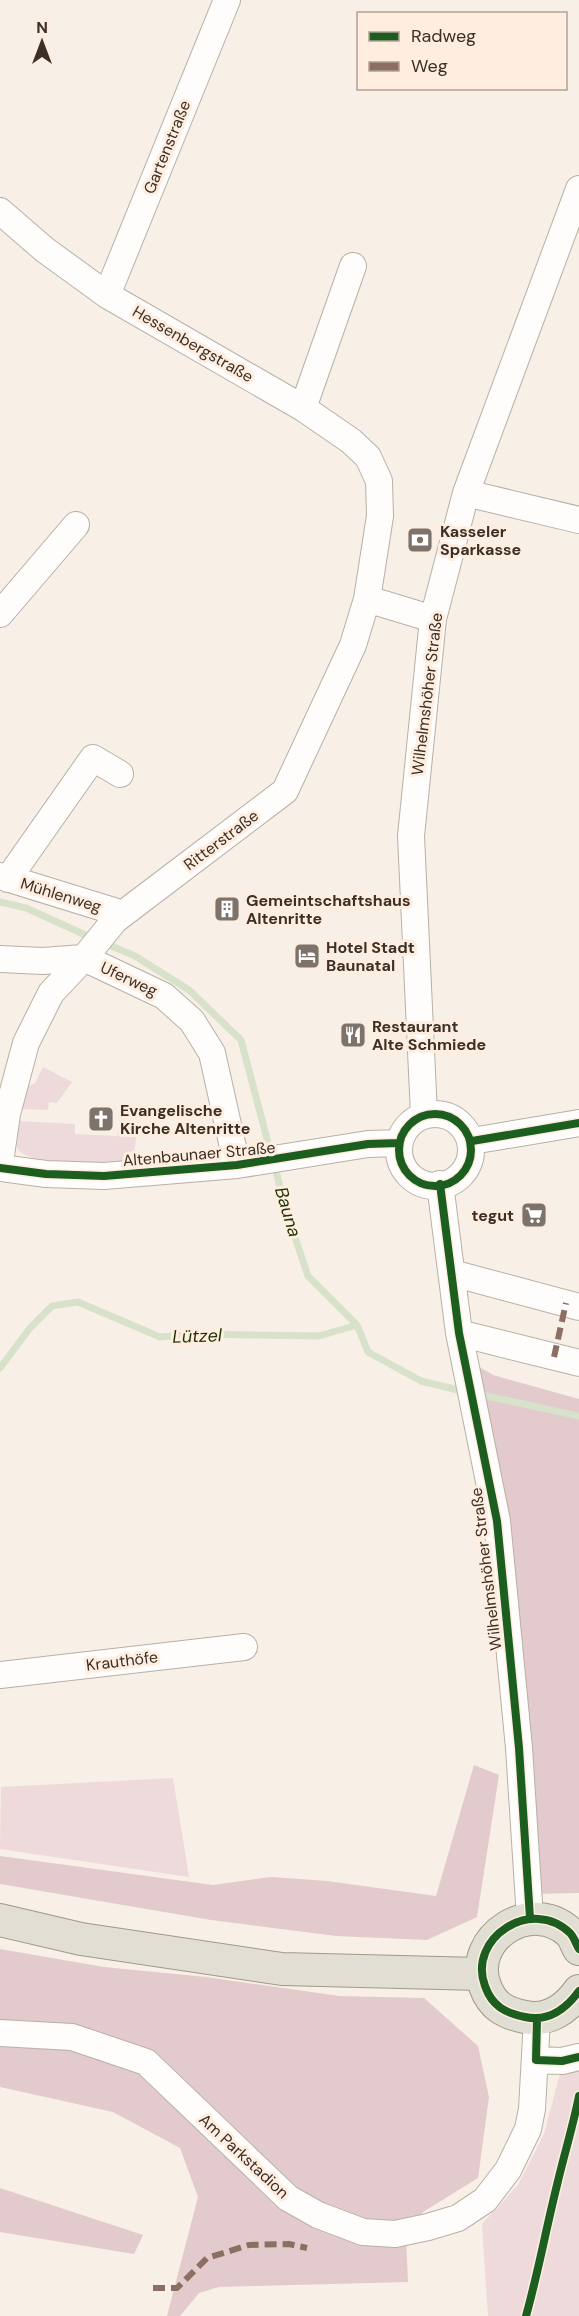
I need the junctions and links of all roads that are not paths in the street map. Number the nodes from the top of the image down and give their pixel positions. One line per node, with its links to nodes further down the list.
1 (227, 0): 5 (street, Gartenstraße)
2 (579, 189): 8 (street, Wilhelmshöher Straße)
3 (0, 211): 5 (street, Hessenbergstraße)
4 (353, 266): 6 (street)
5 (107, 295): 6 (street, Hessenbergstraße)
6 (303, 408): 7 (street, Hessenbergstraße)
7 (379, 481): 11 (street, Ritterstraße)
8 (466, 493): 9 (street); 13 (street, Wilhelmshöher Straße)
9 (579, 520)
10 (76, 525): 12 (street)
11 (367, 599): 13 (street); 16 (street, Ritterstraße)
12 (0, 614)
13 (433, 619): 19 (street, Wilhelmshöher Straße)
14 (120, 774): 15 (street)
15 (4, 878): 16 (street, Mühlenweg)
16 (117, 920): 17 (street, Ritterstraße)
17 (88, 954): 18 (street); 23 (street, Ritterstraße); 24 (street, Uferweg)
18 (0, 959)
19 (424, 1115): 21 (street); 22 (street)
20 (579, 1123): 21 (street)
21 (471, 1141): 26 (street)
22 (399, 1143): 24 (street, Altenbaunaer Straße); 26 (street)
23 (0, 1162)
24 (237, 1165): 25 (street, Altenbaunaer Straße)
25 (0, 1168)
26 (440, 1184): 27 (street, Wilhelmshöher Straße)
27 (452, 1273): 28 (street); 29 (street, Wilhelmshöher Straße)
28 (579, 1307)
29 (461, 1345): 30 (street); 33 (street, Wilhelmshöher Straße)
30 (579, 1363)
31 (244, 1647): 32 (street, Krauthöfe)
32 (0, 1675)
33 (530, 1918): 35 (main road); 36 (main road)
34 (0, 1920): 36 (main road)
35 (579, 1949)
36 (480, 1974): 38 (main road)
37 (579, 1991): 38 (main road)
38 (537, 2019): 41 (street, Am Parkstadion)
39 (0, 2033): 41 (street, Am Parkstadion)
40 (579, 2057): 41 (street)
41 (536, 2060)

